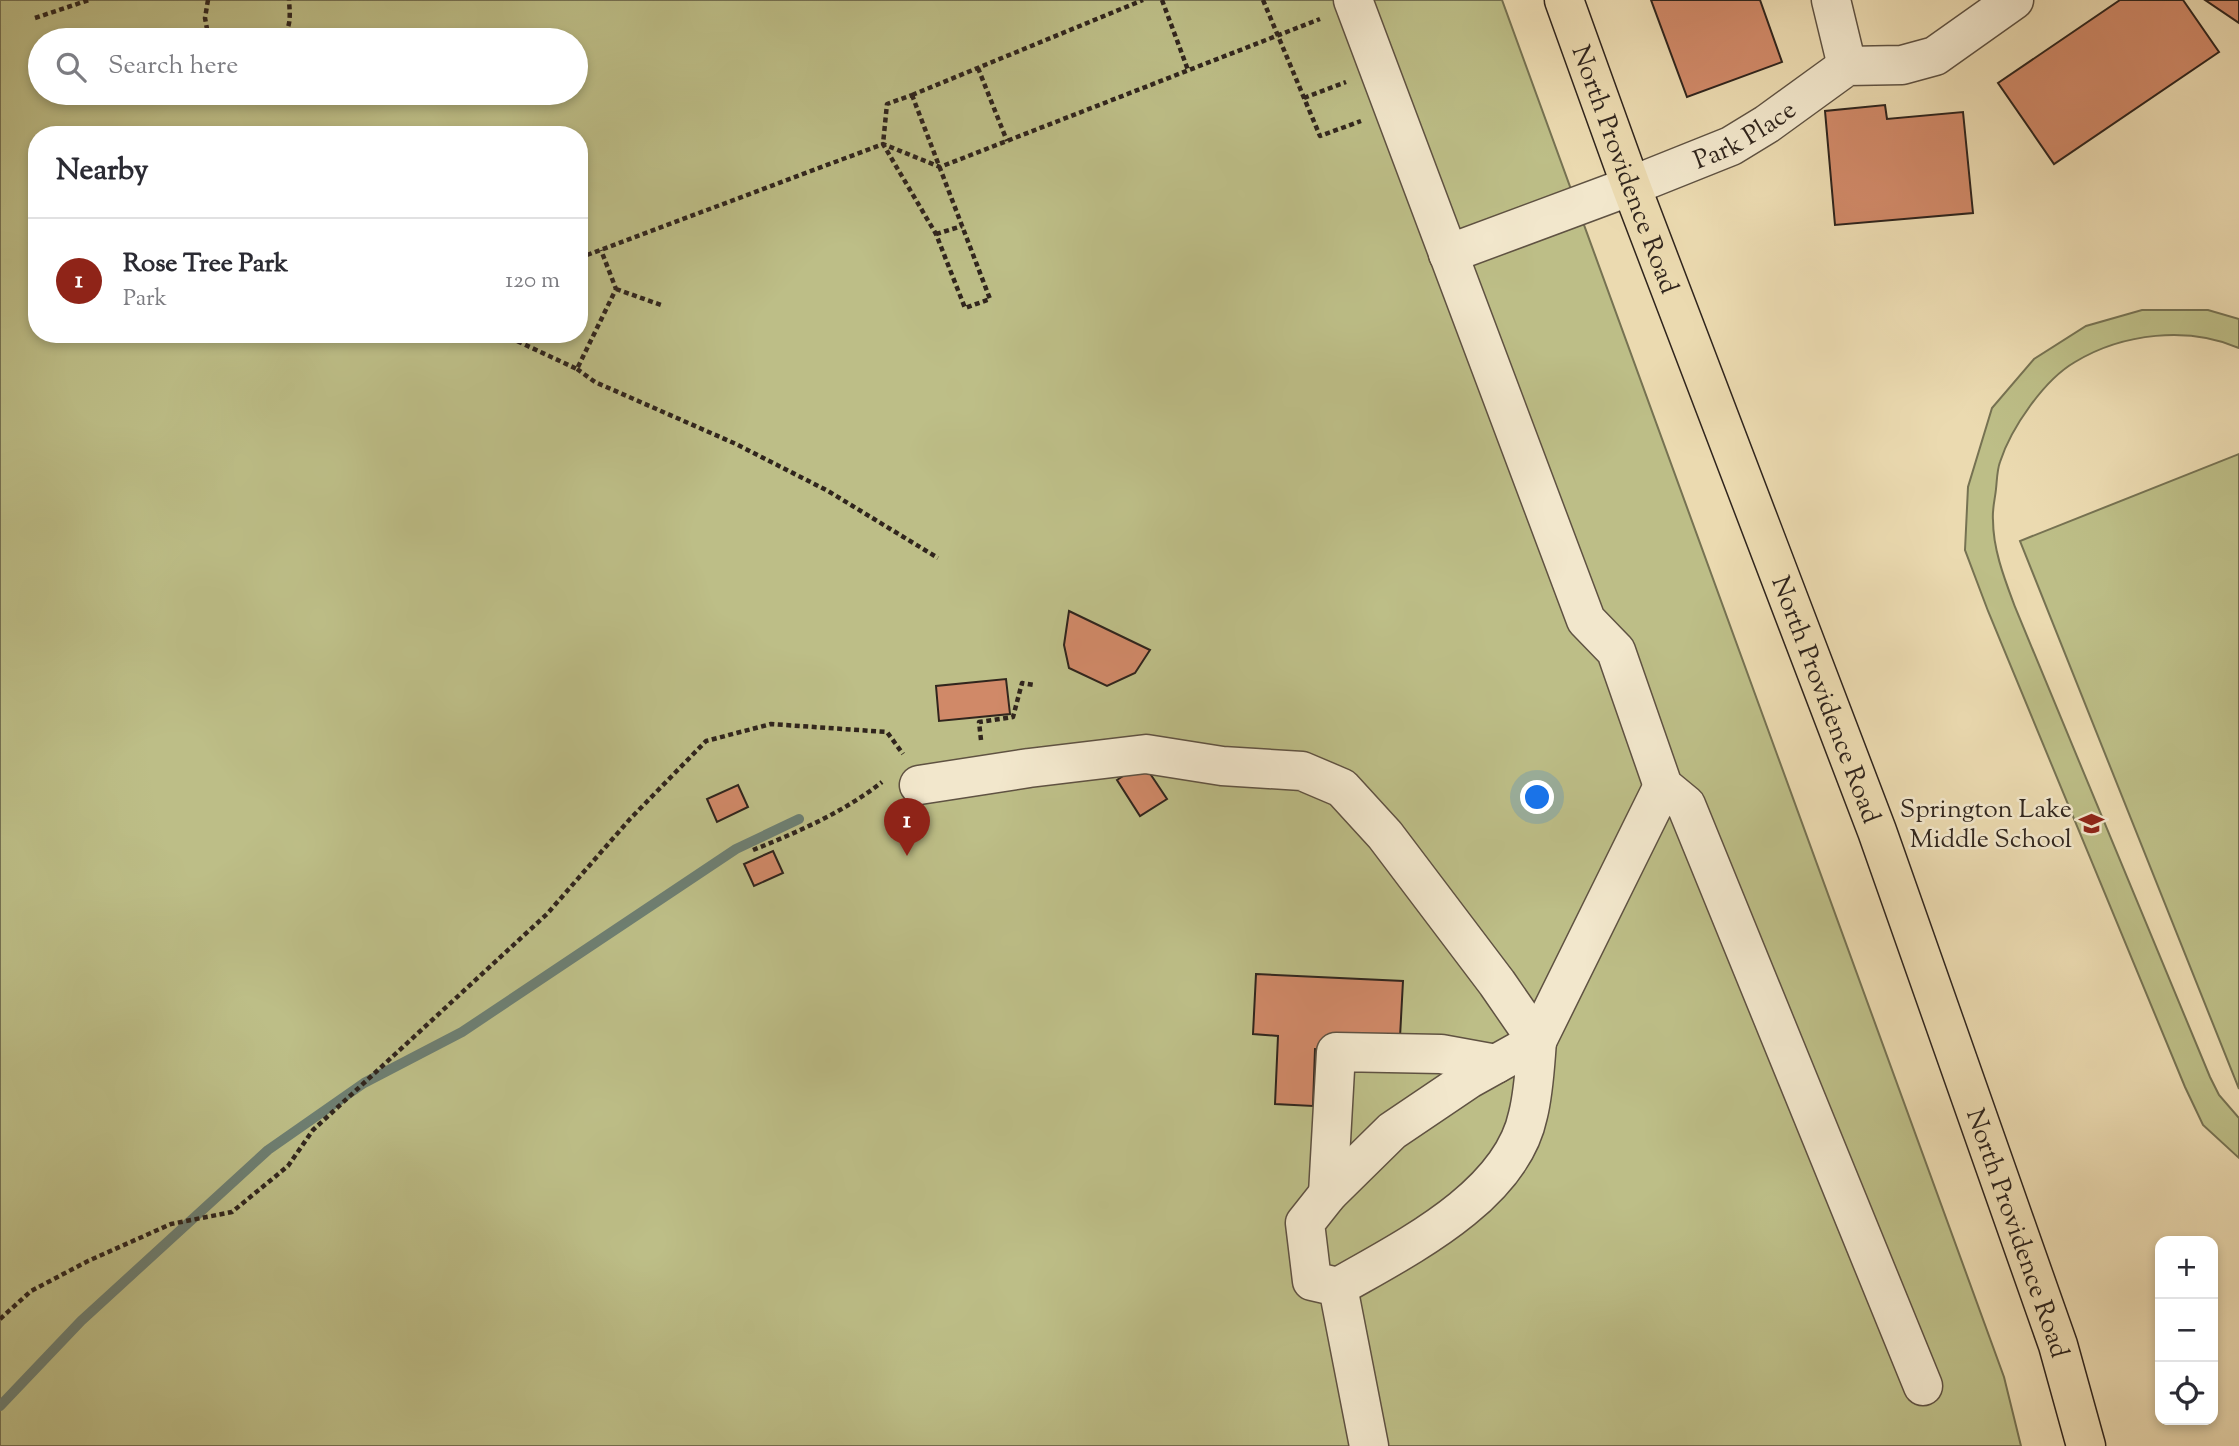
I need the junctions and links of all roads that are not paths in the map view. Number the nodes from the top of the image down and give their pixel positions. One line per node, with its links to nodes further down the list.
1 (1564, 0): 6 (main road, North Providence Road)
2 (1831, 0): 5 (street)
3 (2014, 0): 5 (street)
4 (1341, 8): 7 (street)
5 (1847, 66): 6 (street, Park Place)
6 (1632, 186): 7 (street, Park Place); 16 (main road, North Providence Road)
7 (1448, 254): 9 (street)
8 (914, 773): 10 (street)
9 (1663, 786): 10 (street); 14 (street)
10 (1538, 1041): 11 (street); 13 (street)
11 (1496, 1064): 12 (street); 12 (street)
12 (1328, 1194): 13 (street)
13 (1338, 1287): 15 (street)
14 (1923, 1386)
15 (1370, 1446)
16 (2086, 1446)

